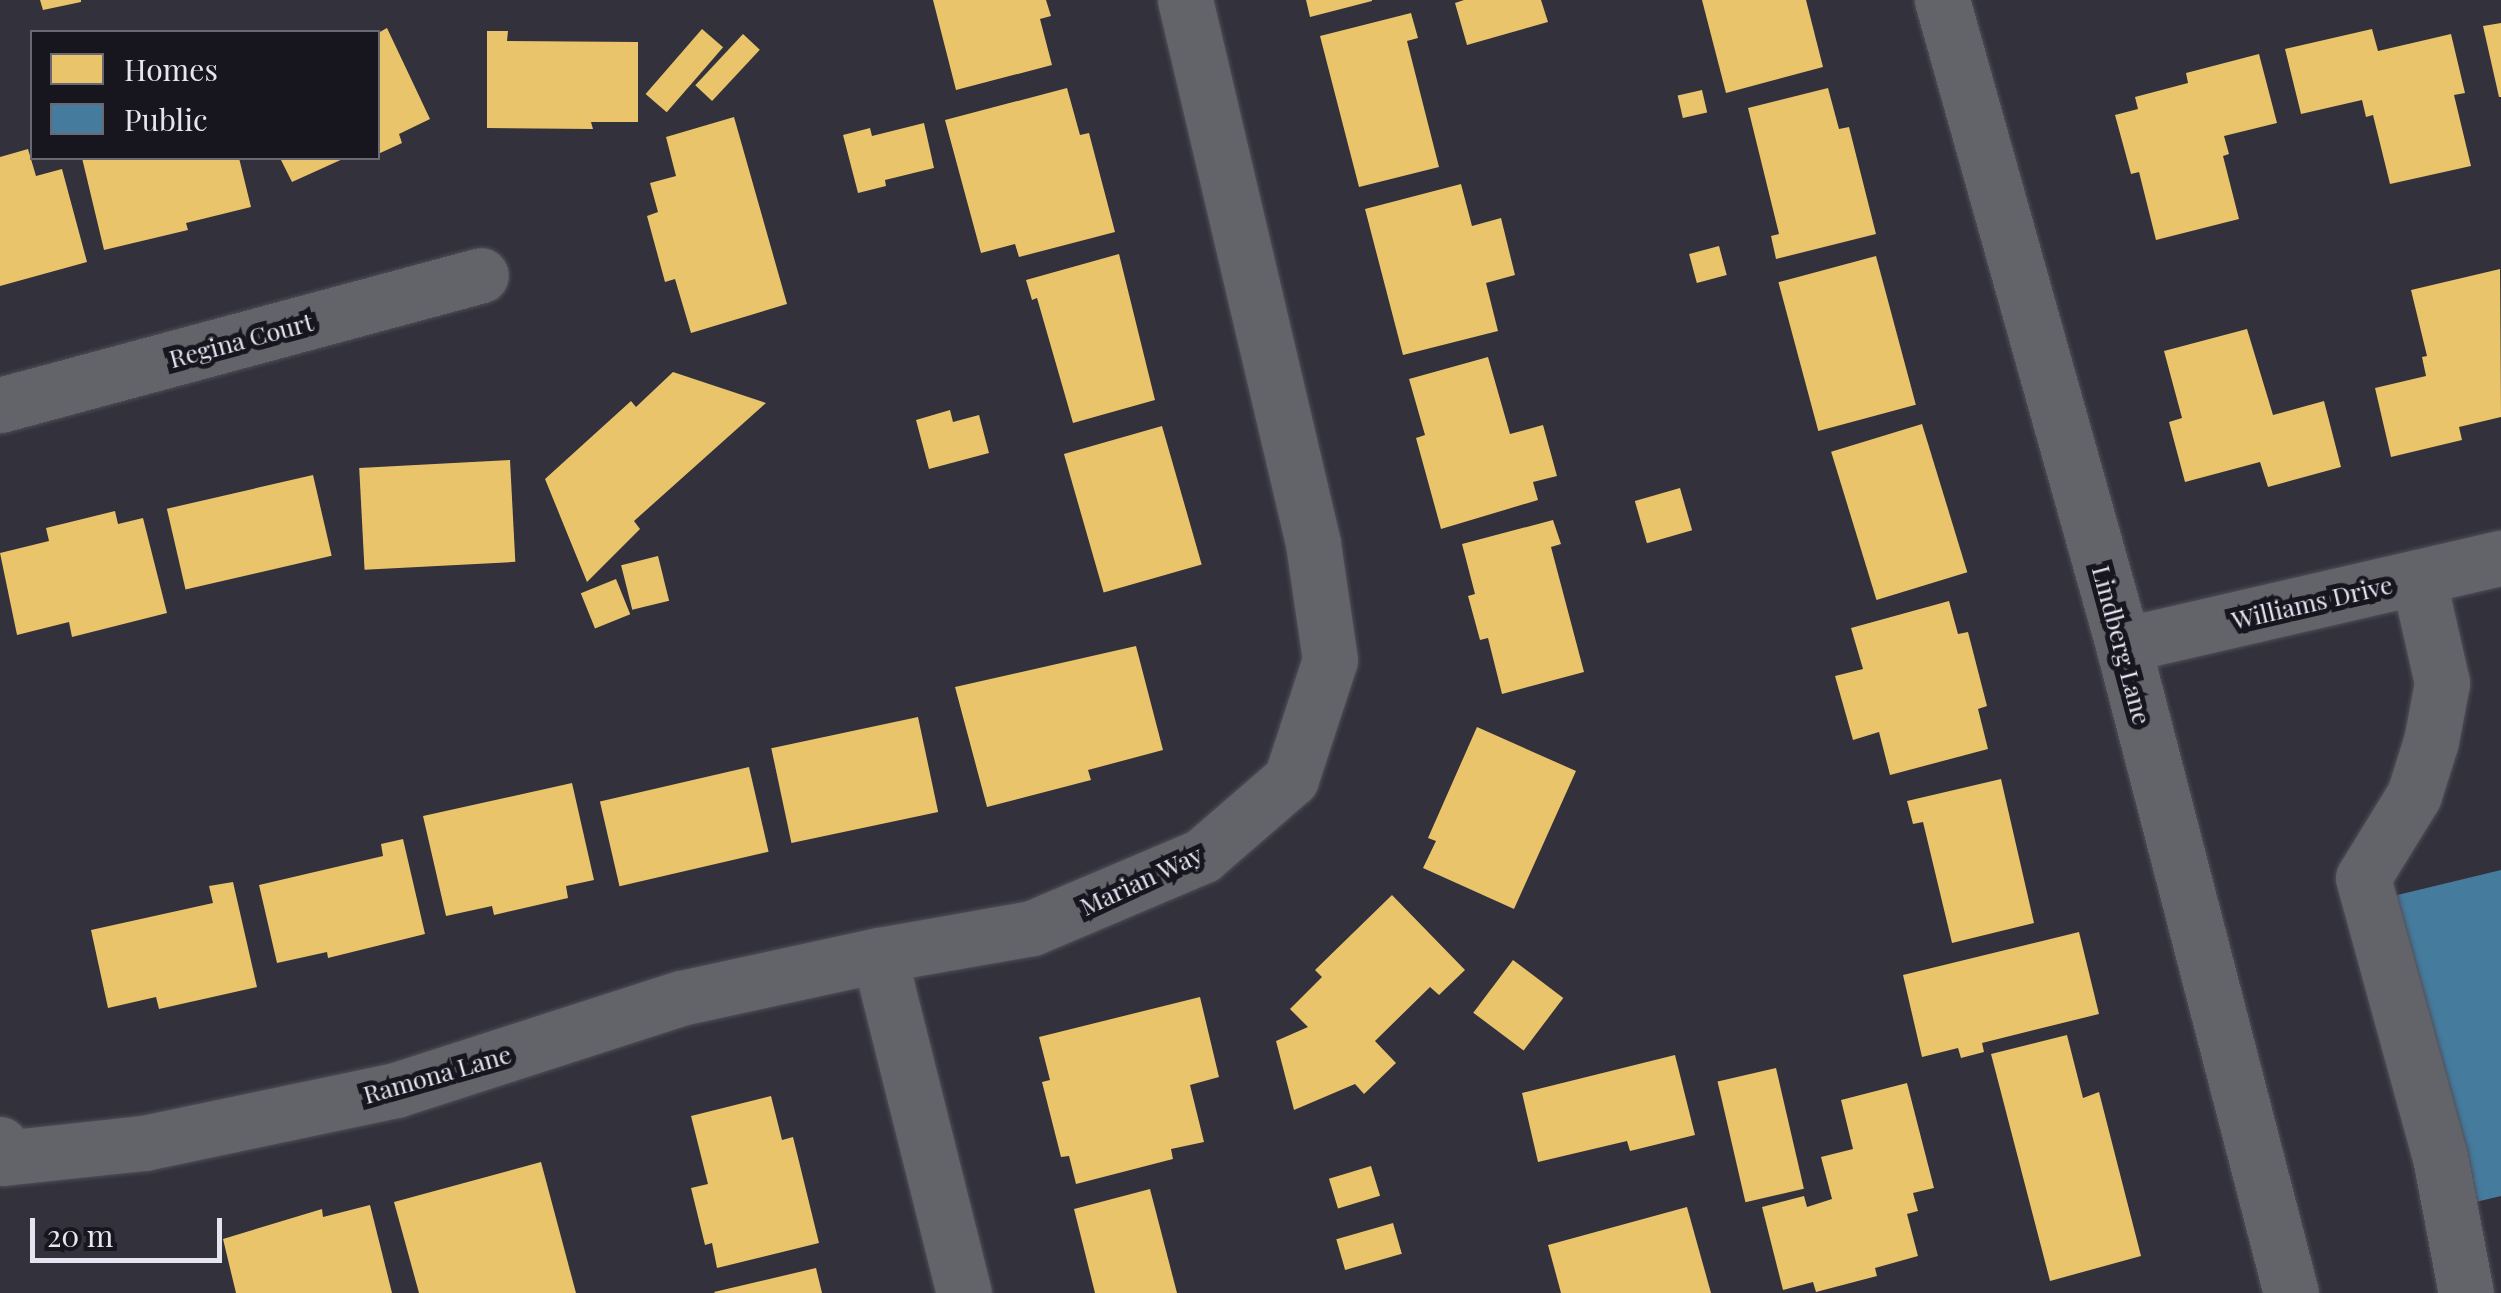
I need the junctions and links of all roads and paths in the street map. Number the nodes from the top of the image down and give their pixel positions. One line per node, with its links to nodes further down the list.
1 (1185, 0): 8 (street, Marian Way)
2 (1942, 0): 7 (street, Lindberg Lane)
3 (481, 275): 4 (street, Regina Court)
4 (0, 404)
5 (2501, 558): 6 (street, Williams Drive)
6 (2418, 577): 7 (street, Williams Drive); 12 (street)
7 (2123, 646): 11 (street, Lindberg Lane)
8 (879, 955): 9 (street, Ramona Lane); 10 (street)
9 (0, 1144)
10 (964, 1293)
11 (2291, 1293)
12 (2466, 1293)

